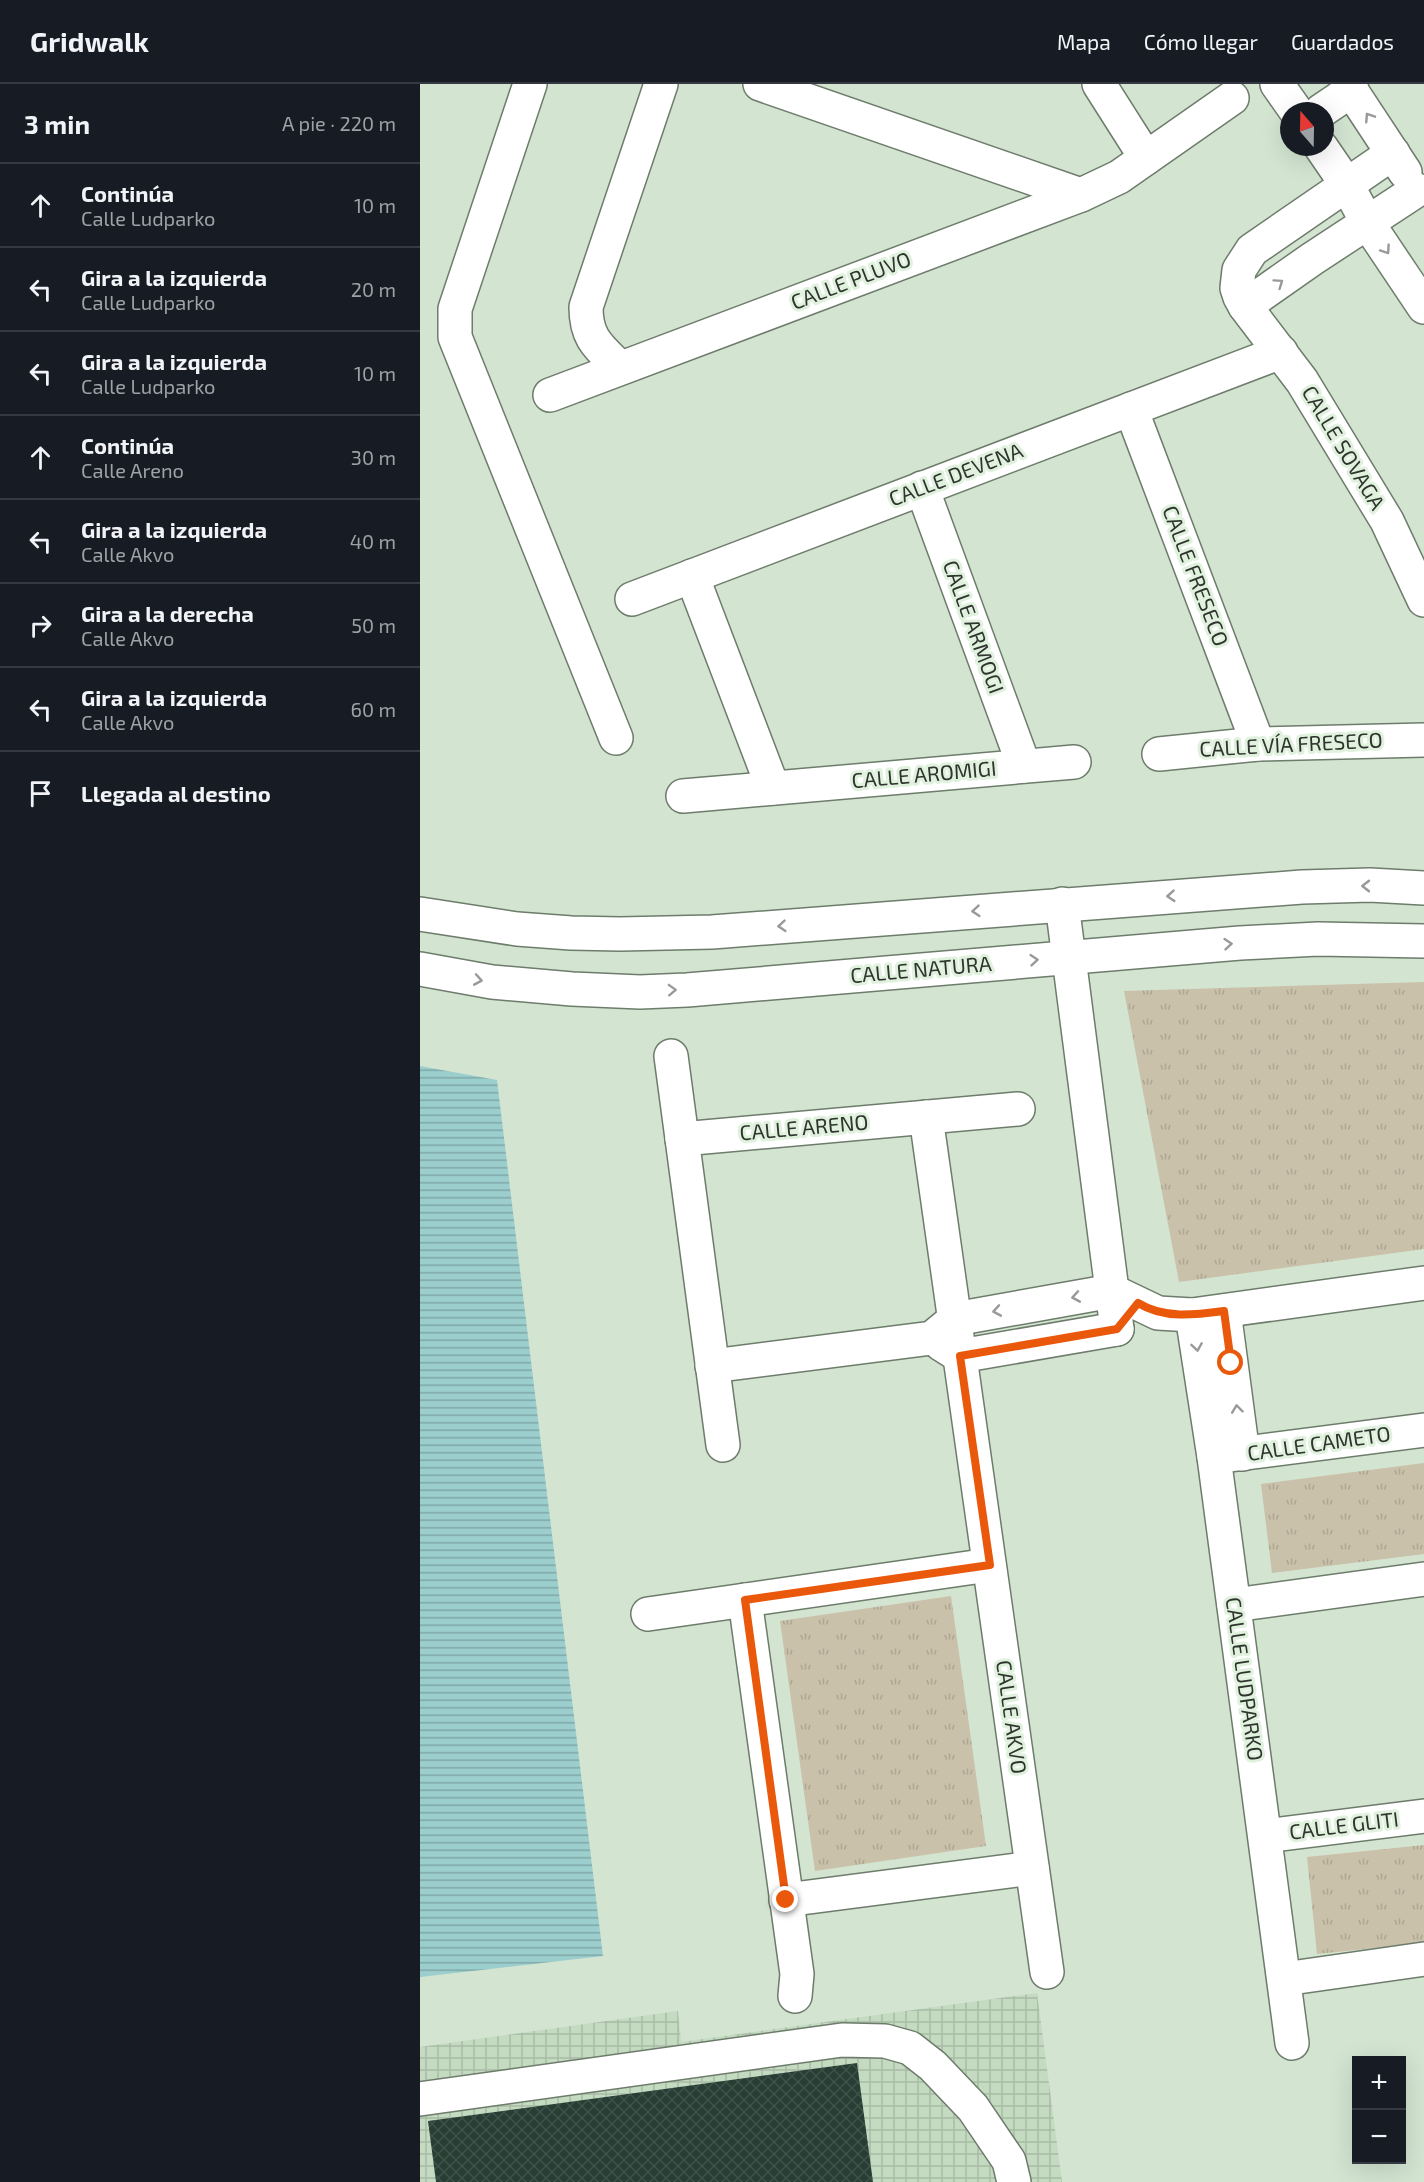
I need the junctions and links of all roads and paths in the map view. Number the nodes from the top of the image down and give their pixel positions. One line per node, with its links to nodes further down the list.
1 (530, 84): 27 (street)
2 (662, 84): 20 (street)
3 (760, 84): 14 (street)
4 (1099, 84): 12 (street)
5 (1277, 84): 8 (street)
6 (1349, 87): 9 (street); 10 (street, one-way to 6)
7 (1232, 98): 12 (street, CALLE PLUVO)
8 (1290, 102)
9 (1332, 102)
10 (1393, 153): 13 (street); 15 (street)
11 (1327, 156): 13 (street)
12 (1146, 158): 14 (street, CALLE PLUVO)
13 (1347, 185): 16 (street); 17 (street)
14 (1081, 195): 20 (street, CALLE PLUVO)
15 (1421, 196): 16 (street)
16 (1367, 222): 17 (street, one-way to 16); 18 (street, one-way to 18)
17 (1245, 306): 19 (street, CALLE SOVAGA)
18 (1424, 307)
19 (1281, 352): 22 (street, CALLE DEVENA); 26 (street, CALLE SOVAGA)
20 (620, 368): 21 (street, CALLE PLUVO)
21 (550, 395)
22 (1131, 409): 23 (street, CALLE DEVENA); 29 (street, CALLE FRESECO)
23 (922, 488): 24 (street, CALLE DEVENA); 32 (street, CALLE ARMOGI)
24 (692, 576): 25 (street, CALLE DEVENA); 33 (street)
25 (632, 599)
26 (1424, 600)
27 (616, 738)
28 (1424, 740): 29 (street, CALLE VÍA FRESECO)
29 (1258, 744): 30 (street, CALLE VÍA FRESECO)
30 (1159, 754)
31 (1074, 762): 32 (street, CALLE AROMIGI)
32 (1024, 766): 33 (street, CALLE AROMIGI)
33 (773, 788): 34 (street, CALLE AROMIGI)
34 (683, 796)
35 (1424, 888): 36 (street, one-way to 36)
36 (1062, 904): 37 (street, one-way to 37); 39 (street)
37 (420, 914)
38 (1424, 941): 39 (street, CALLE NATURA, one-way to 38)
39 (1069, 957): 40 (street, CALLE NATURA, one-way to 39); 46 (street)
40 (420, 969)
41 (671, 1056): 44 (street)
42 (1018, 1109): 43 (street, CALLE ARENO)
43 (926, 1117): 44 (street, CALLE ARENO); 48 (street)
44 (682, 1139): 50 (street)
45 (1424, 1283): 47 (street)
46 (1125, 1297): 47 (street); 48 (street, one-way to 48); 49 (street)
47 (1208, 1313): 53 (street, CALLE LUDPARKO)
48 (943, 1328): 49 (street); 50 (street)
49 (960, 1356): 54 (street, CALLE AKVO)
50 (712, 1366): 52 (street)
51 (1424, 1430): 53 (street, CALLE CAMETO)
52 (723, 1445)
53 (1228, 1456): 57 (street, CALLE LUDPARKO)
54 (990, 1565): 56 (street); 61 (street, CALLE AKVO)
55 (1424, 1579): 57 (street)
56 (745, 1600): 58 (street); 62 (street)
57 (1234, 1605): 60 (street, CALLE LUDPARKO)
58 (648, 1614)
59 (1424, 1816): 60 (street, CALLE GLITI)
60 (1265, 1836): 65 (street, CALLE LUDPARKO)
61 (1032, 1868): 62 (street); 64 (street, CALLE AKVO)
62 (786, 1900): 66 (street)
63 (1424, 1959): 65 (street)
64 (1047, 1972)
65 (1284, 1979): 67 (street, CALLE LUDPARKO)
66 (795, 1996)
67 (1292, 2043)
68 (420, 2099): 69 (street)
69 (1014, 2182)

